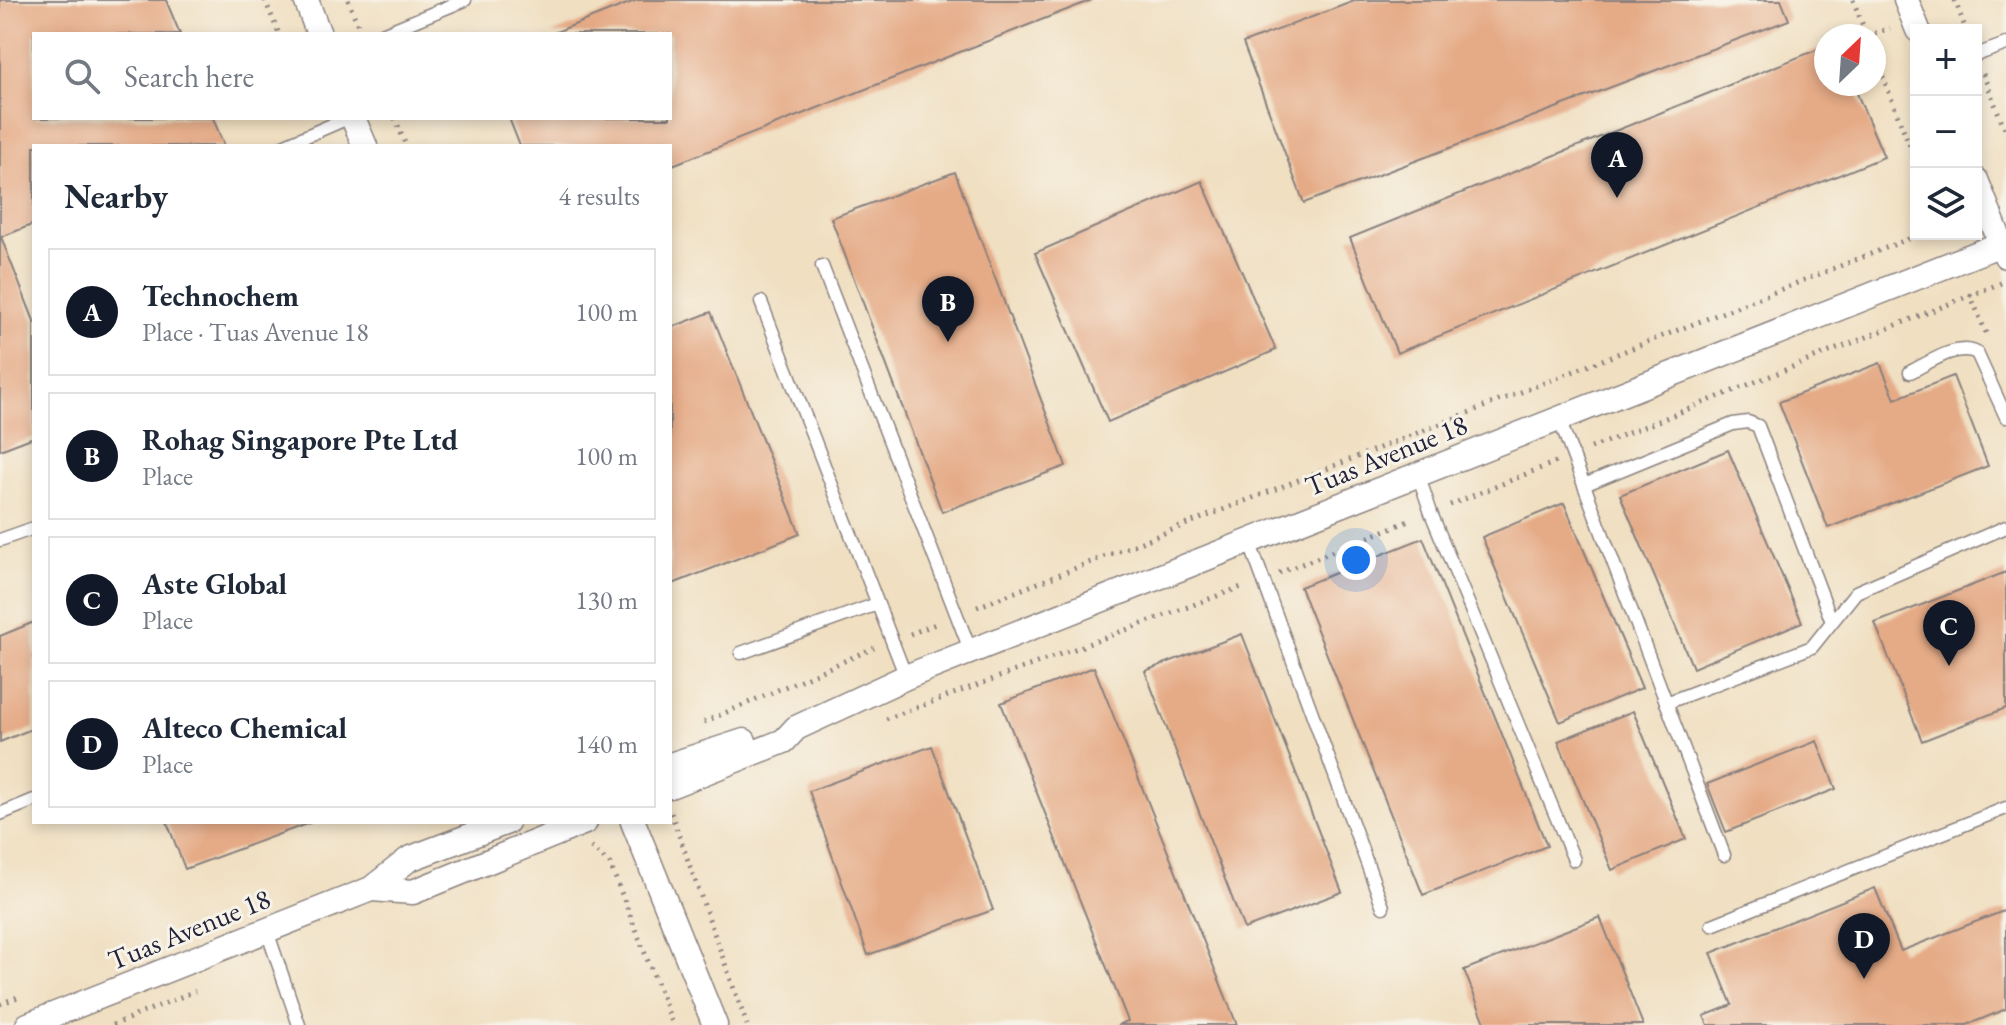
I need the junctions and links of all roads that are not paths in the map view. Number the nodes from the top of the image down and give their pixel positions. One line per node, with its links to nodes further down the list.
1 (306, 0): 5 (street)
2 (465, 0): 6 (lane)
3 (1906, 0): 4 (street)
4 (1916, 24)
5 (318, 32)
6 (387, 32)
7 (2006, 44): 8 (lane)
8 (1982, 53)
9 (346, 120): 11 (lane)
10 (352, 120): 12 (street)
11 (288, 144)
12 (364, 144)
13 (1982, 195): 14 (street)
14 (2004, 250): 19 (street, Tuas Avenue 18)
15 (822, 266): 28 (lane)
16 (761, 302): 26 (lane)
17 (1910, 372): 18 (lane)
18 (2006, 417)
19 (1559, 419): 20 (street, Tuas Avenue 18); 21 (lane)
20 (1418, 474): 25 (street, Tuas Avenue 18); 42 (lane)
21 (1584, 485): 27 (lane); 31 (lane)
22 (2006, 527): 27 (lane)
23 (32, 529): 24 (lane)
24 (0, 540)
25 (1249, 541): 28 (street, Tuas Avenue 18); 44 (lane)
26 (877, 604): 29 (lane); 30 (lane)
27 (1832, 622): 31 (lane)
28 (971, 652): 30 (street, Tuas Avenue 18)
29 (741, 653)
30 (906, 677): 32 (street, Tuas Avenue 18)
31 (1666, 703): 41 (lane)
32 (796, 728): 33 (street, Tuas Avenue 18); 34 (street, Tuas Avenue 18)
33 (672, 764)
34 (672, 796)
35 (32, 801): 37 (lane)
36 (2006, 808): 45 (lane)
37 (0, 814)
38 (502, 824): 43 (street, Tuas Avenue 18)
39 (634, 824): 49 (street)
40 (585, 833): 43 (street, Tuas Avenue 18)
41 (1724, 855)
42 (1574, 860)
43 (371, 889): 46 (street, Tuas Avenue 18)
44 (1383, 907)
45 (1712, 925)
46 (267, 931): 47 (street, Tuas Avenue 18); 48 (lane)
47 (28, 1025)
48 (298, 1025)
49 (715, 1025)

